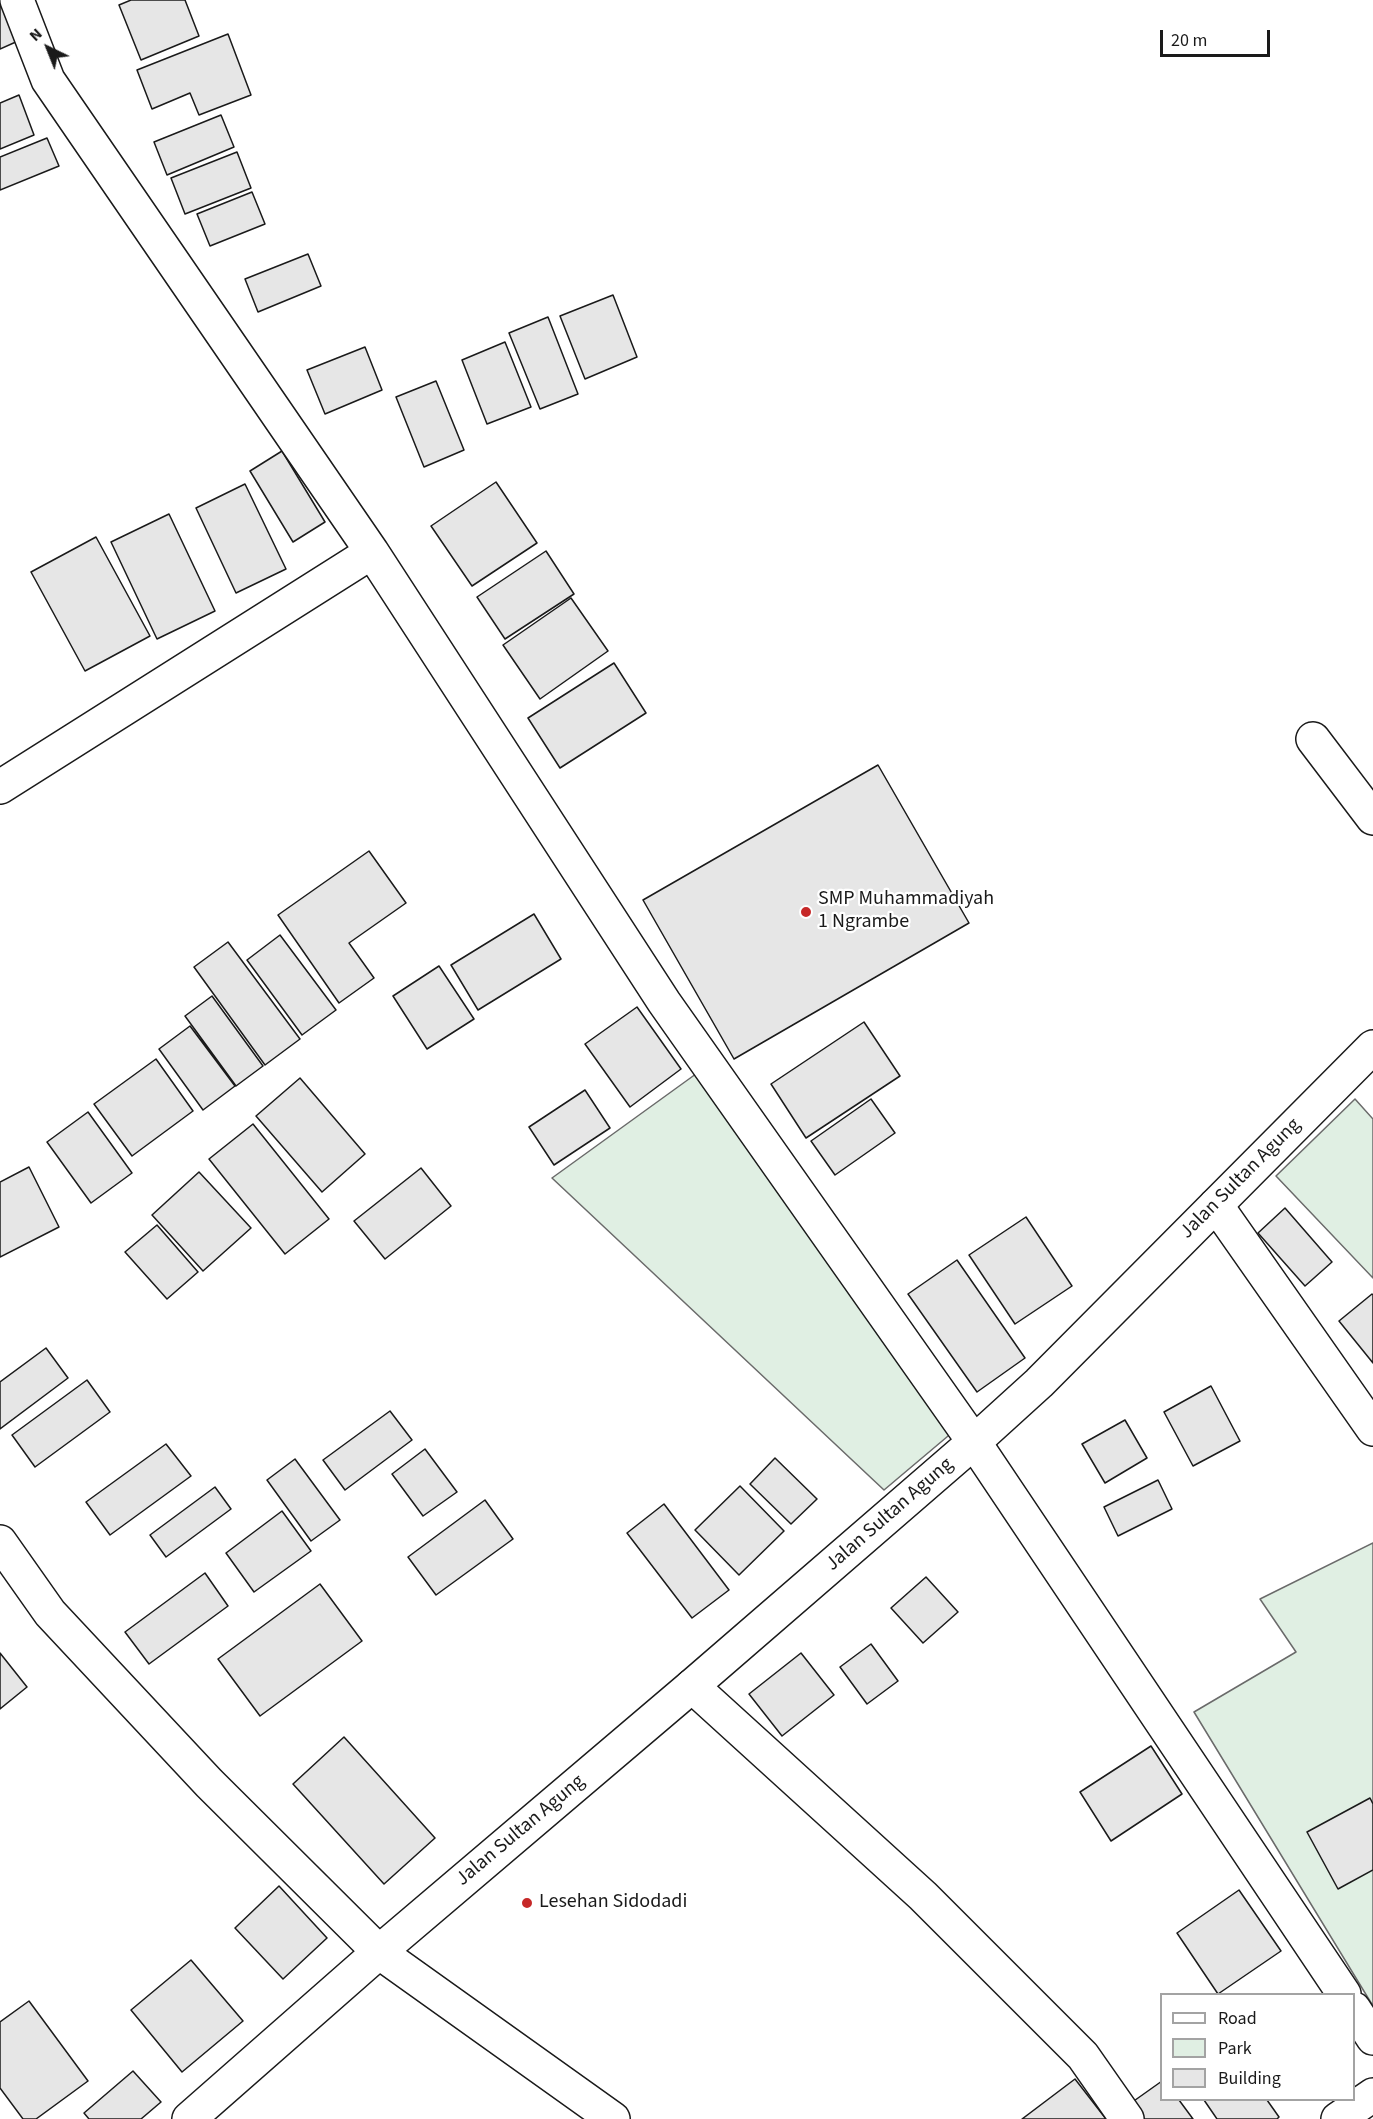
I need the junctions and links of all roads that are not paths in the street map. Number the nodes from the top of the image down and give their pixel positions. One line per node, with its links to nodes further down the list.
1 (17, 0): 2 (street)
2 (372, 552): 4 (street); 9 (street)
3 (1313, 739): 5 (street)
4 (0, 787)
5 (1373, 818)
6 (1373, 1047): 7 (street, Jalan Sultan Agung)
7 (1215, 1205): 8 (street); 9 (street, Jalan Sultan Agung)
8 (1373, 1429)
9 (974, 1442): 11 (street, Jalan Sultan Agung); 13 (street)
10 (0, 1542): 12 (street)
11 (692, 1686): 12 (street, Jalan Sultan Agung); 19 (street)
12 (379, 1952): 17 (street, Jalan Sultan Agung); 18 (street)
13 (1343, 1993)
14 (1355, 2012): 15 (street)
15 (1373, 2038)
16 (1373, 2095): 20 (street)
17 (189, 2119)
18 (613, 2119)
19 (1127, 2119)
20 (1338, 2119)

